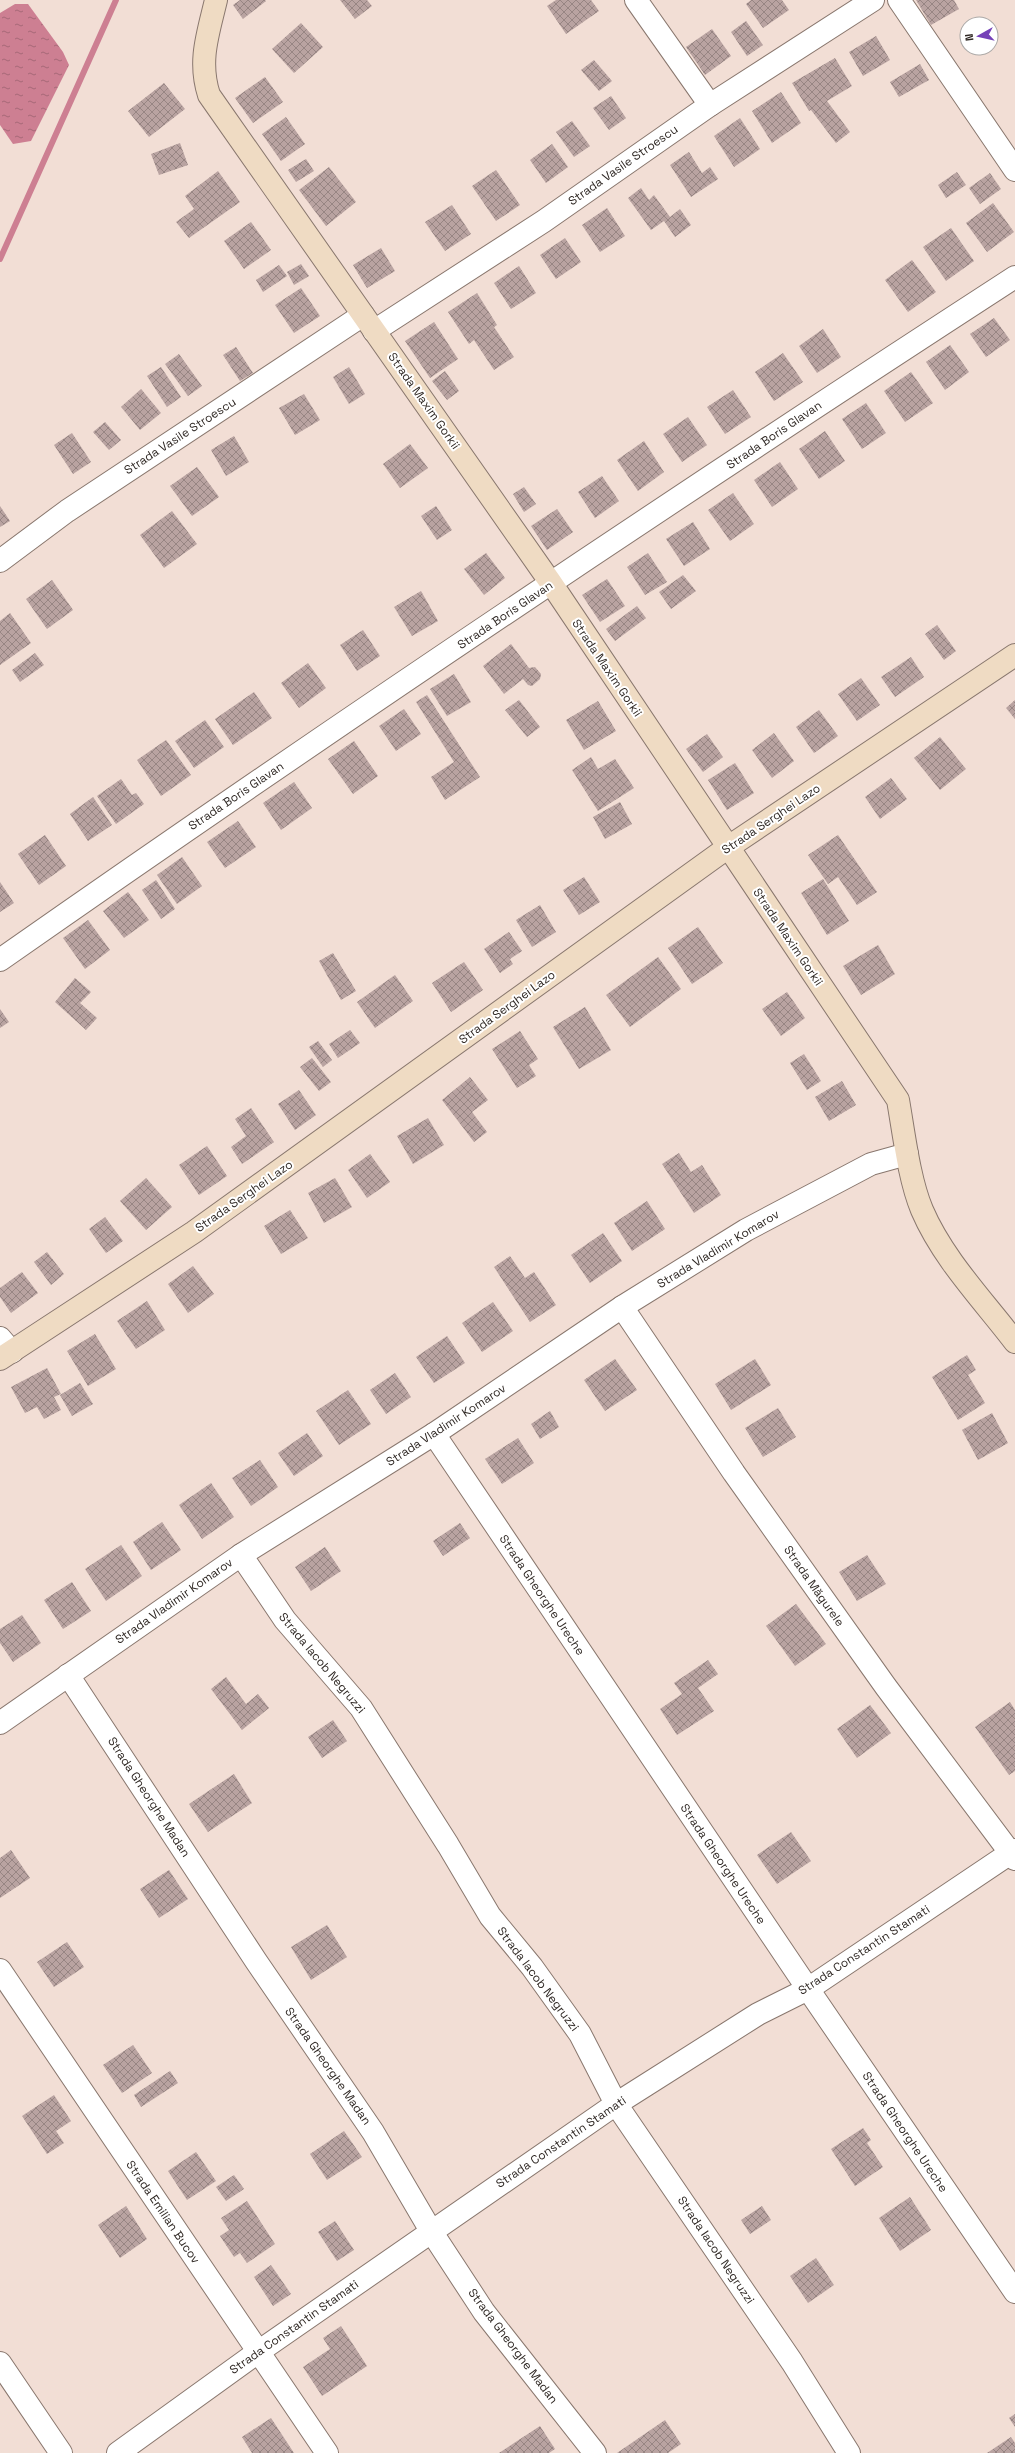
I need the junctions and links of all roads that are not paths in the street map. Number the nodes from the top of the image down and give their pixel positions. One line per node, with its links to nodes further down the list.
1 (216, 0): 8 (street, Strada Maxim Gorkii)
2 (636, 0): 5 (street)
3 (873, 0): 5 (street, Strada Vasile Stroescu)
4 (899, 0): 6 (street)
5 (710, 105): 8 (street, Strada Vasile Stroescu)
6 (1015, 170)
7 (1015, 277): 10 (street, Strada Boris Glavan)
8 (369, 323): 9 (street, Strada Vasile Stroescu); 10 (street, Strada Maxim Gorkii)
9 (0, 561)
10 (551, 583): 12 (street, Strada Maxim Gorkii); 13 (street, Strada Boris Glavan)
11 (1015, 655): 12 (street, Strada Serghei Lazo)
12 (727, 848): 14 (street, Strada Maxim Gorkii); 17 (street, Strada Serghei Lazo)
13 (0, 960)
14 (907, 1154): 15 (street, Strada Vladimir Komarov); 16 (street, Strada Maxim Gorkii)
15 (622, 1307): 18 (street, Strada Vladimir Komarov); 22 (street, Strada Măgurele)
16 (1015, 1342)
17 (4, 1350)
18 (434, 1434): 19 (street, Strada Vladimir Komarov); 24 (street, Strada Gheorghe Ureche)
19 (241, 1555): 20 (street, Strada Vladimir Komarov); 25 (street, Strada Iacob Negruzzi)
20 (68, 1675): 21 (street, Strada Vladimir Komarov); 26 (street, Strada Gheorghe Madan)
21 (0, 1723)
22 (1014, 1854): 24 (street, Strada Constantin Stamati)
23 (0, 1970): 28 (street, Strada Emilian Bucov)
24 (808, 1989): 25 (street, Strada Constantin Stamati); 27 (street, Strada Gheorghe Ureche)
25 (616, 2104): 26 (street, Strada Constantin Stamati); 34 (street, Strada Iacob Negruzzi)
26 (432, 2231): 28 (street, Strada Constantin Stamati); 33 (street, Strada Gheorghe Madan)
27 (1015, 2292)
28 (258, 2352): 31 (street, Strada Constantin Stamati); 32 (street, Strada Emilian Bucov)
29 (0, 2362): 30 (street)
30 (61, 2453)
31 (118, 2453)
32 (327, 2453)
33 (595, 2453)
34 (849, 2453)

